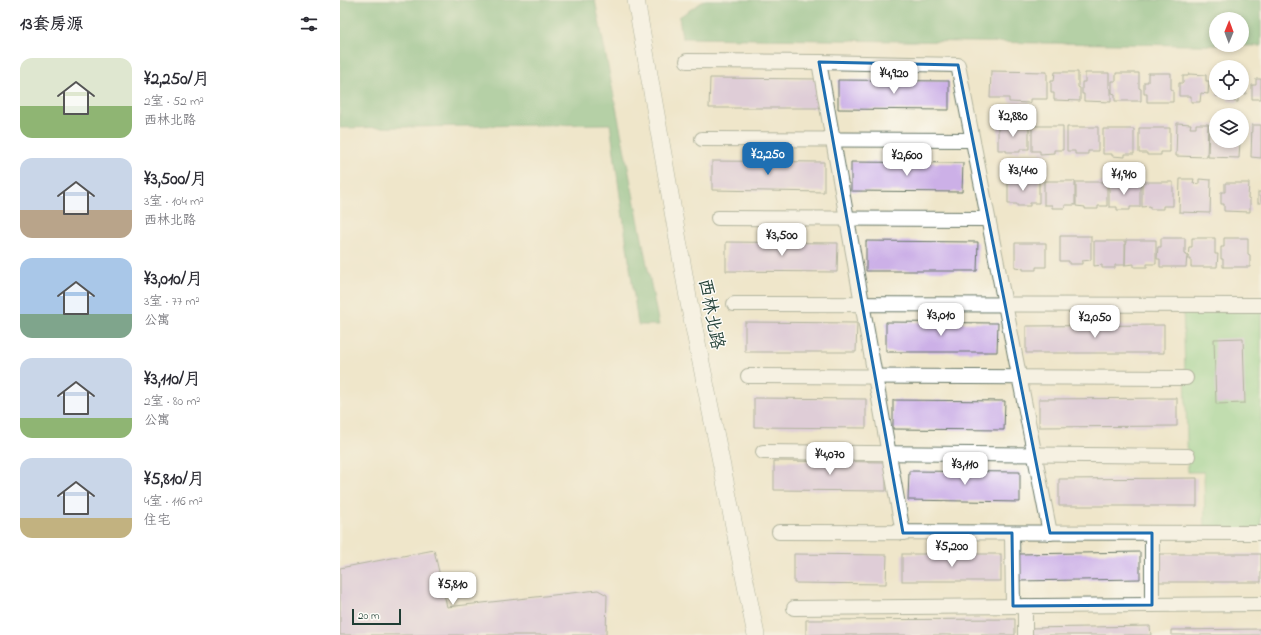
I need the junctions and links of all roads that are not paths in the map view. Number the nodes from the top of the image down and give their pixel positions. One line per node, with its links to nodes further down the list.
1 (636, 0): 32 (street, 西林北路)
2 (687, 61): 3 (street)
3 (819, 62): 5 (street); 6 (street)
4 (702, 139): 5 (street)
5 (833, 139): 6 (street); 8 (street)
6 (972, 140): 9 (street)
7 (718, 218): 8 (street)
8 (847, 219): 9 (street); 11 (street)
9 (988, 219): 12 (street)
10 (734, 304): 11 (street)
11 (862, 305): 12 (street); 15 (street)
12 (1005, 305): 13 (street); 16 (street)
13 (1261, 305)
14 (748, 376): 15 (street)
15 (875, 376): 16 (street); 19 (street)
16 (1019, 377): 17 (street); 20 (street)
17 (1186, 378)
18 (763, 452): 19 (street)
19 (889, 454): 20 (street); 23 (street)
20 (1034, 455): 21 (street); 25 (street)
21 (1188, 456)
22 (779, 532): 23 (street)
23 (903, 533): 24 (street)
24 (1012, 533): 25 (street); 30 (street)
25 (1050, 533): 26 (street)
26 (1152, 533): 27 (street); 29 (street)
27 (1261, 533)
28 (1261, 604): 29 (street)
29 (1152, 605): 30 (street)
30 (1019, 606): 31 (street); 33 (street)
31 (794, 608)
32 (756, 635)
33 (1025, 635)

